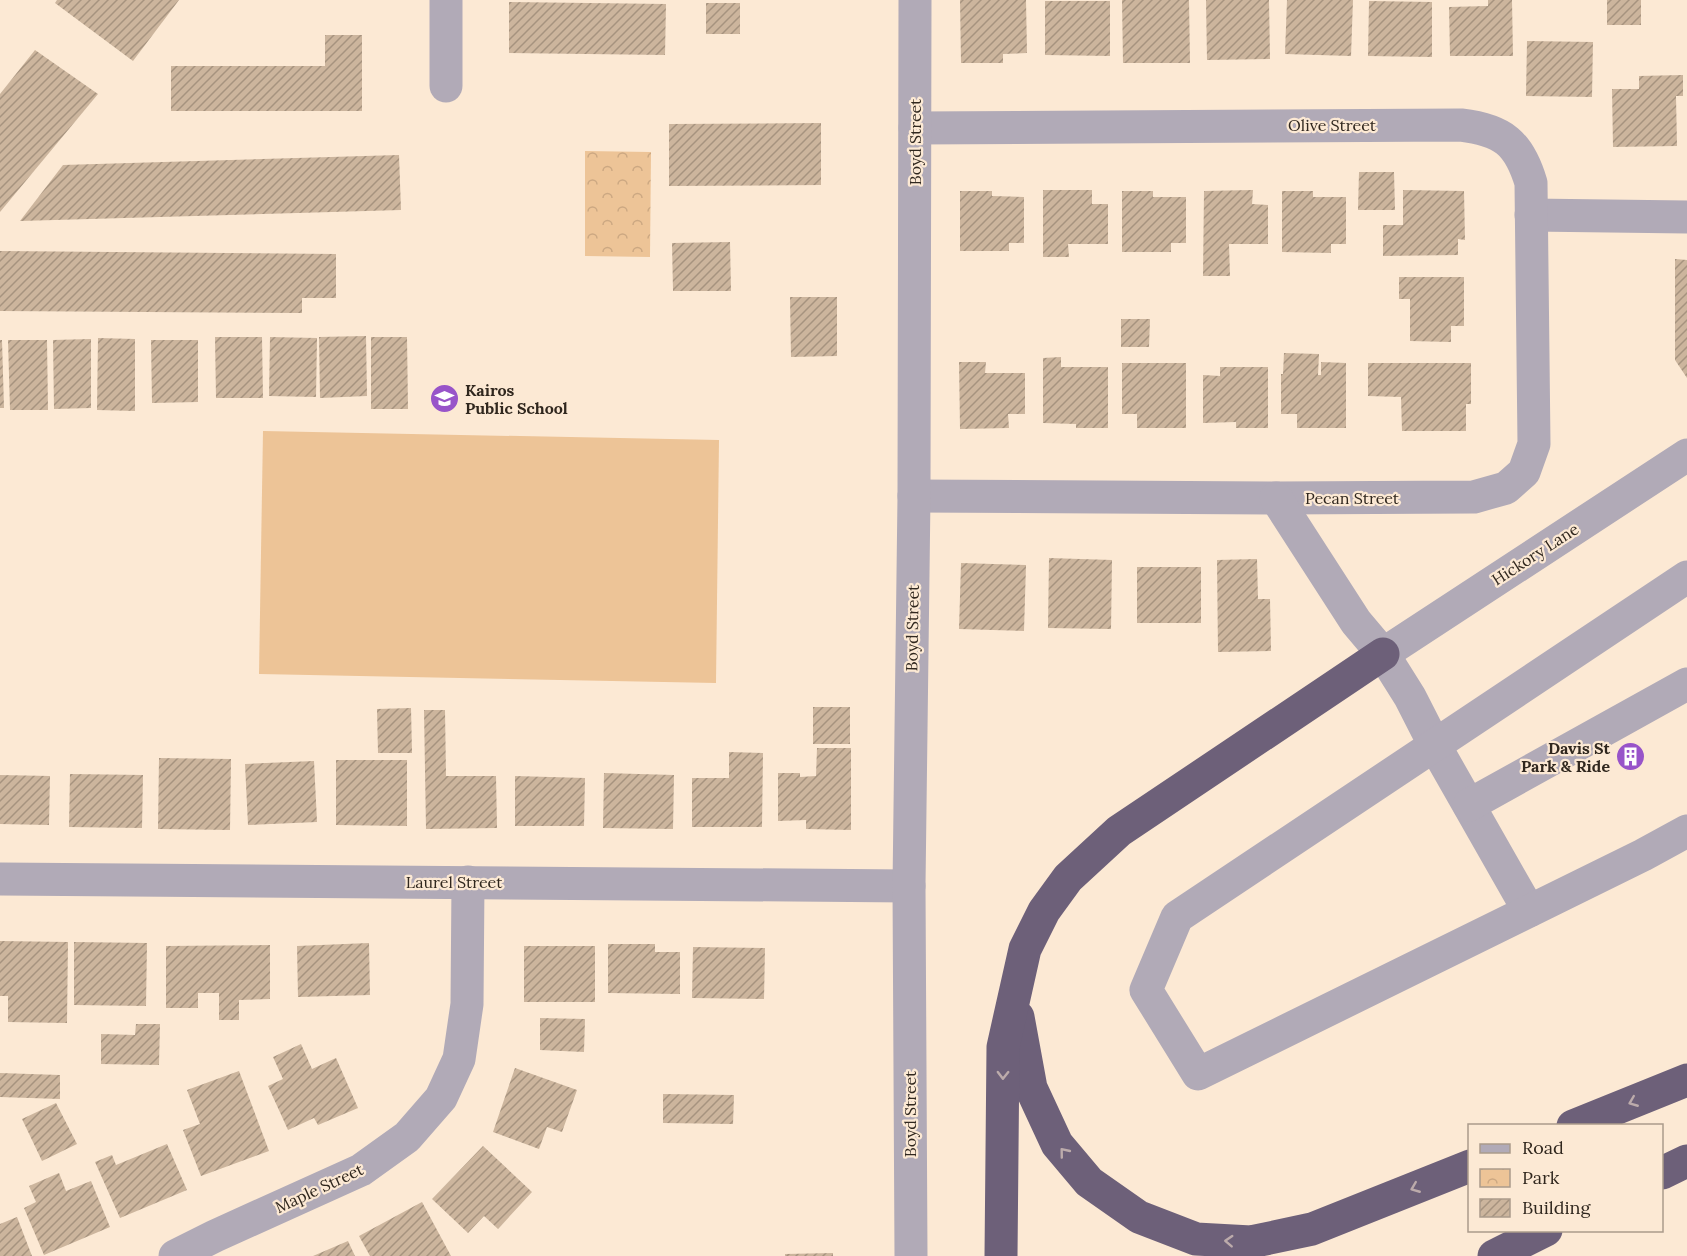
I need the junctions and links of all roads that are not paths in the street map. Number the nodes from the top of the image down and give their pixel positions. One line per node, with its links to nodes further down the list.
1 (446, 0): 3 (street)
2 (915, 0): 4 (street, Boyd Street)
3 (446, 86)
4 (915, 128): 5 (street, Olive Street); 8 (street, Boyd Street)
5 (1531, 215): 6 (street); 9 (street, Pecan Street)
6 (1687, 217)
7 (1687, 455): 11 (street, Hickory Lane)
8 (914, 496): 9 (street, Pecan Street); 18 (street, Boyd Street)
9 (1276, 498): 11 (street)
10 (1687, 578): 13 (street)
11 (1383, 654): 13 (street); 20 (highway)
12 (1687, 684): 14 (street)
13 (1435, 746): 14 (street); 19 (street)
14 (1468, 805): 19 (street)
15 (1687, 831): 19 (street)
16 (0, 879): 17 (street, Laurel Street)
17 (468, 882): 18 (street, Laurel Street); 27 (street, Maple Street)
18 (909, 886): 28 (street, Boyd Street)
19 (1529, 911)
20 (1014, 997): 24 (highway, one-way to 20); 29 (highway, one-way to 29)
21 (1687, 1080): 22 (highway, one-way to 22)
22 (1576, 1124)
23 (1687, 1161): 25 (highway)
24 (1468, 1168)
25 (1663, 1173)
26 (1542, 1232): 30 (highway)
27 (175, 1256)
28 (911, 1256)
29 (1001, 1256)
30 (1494, 1256)

